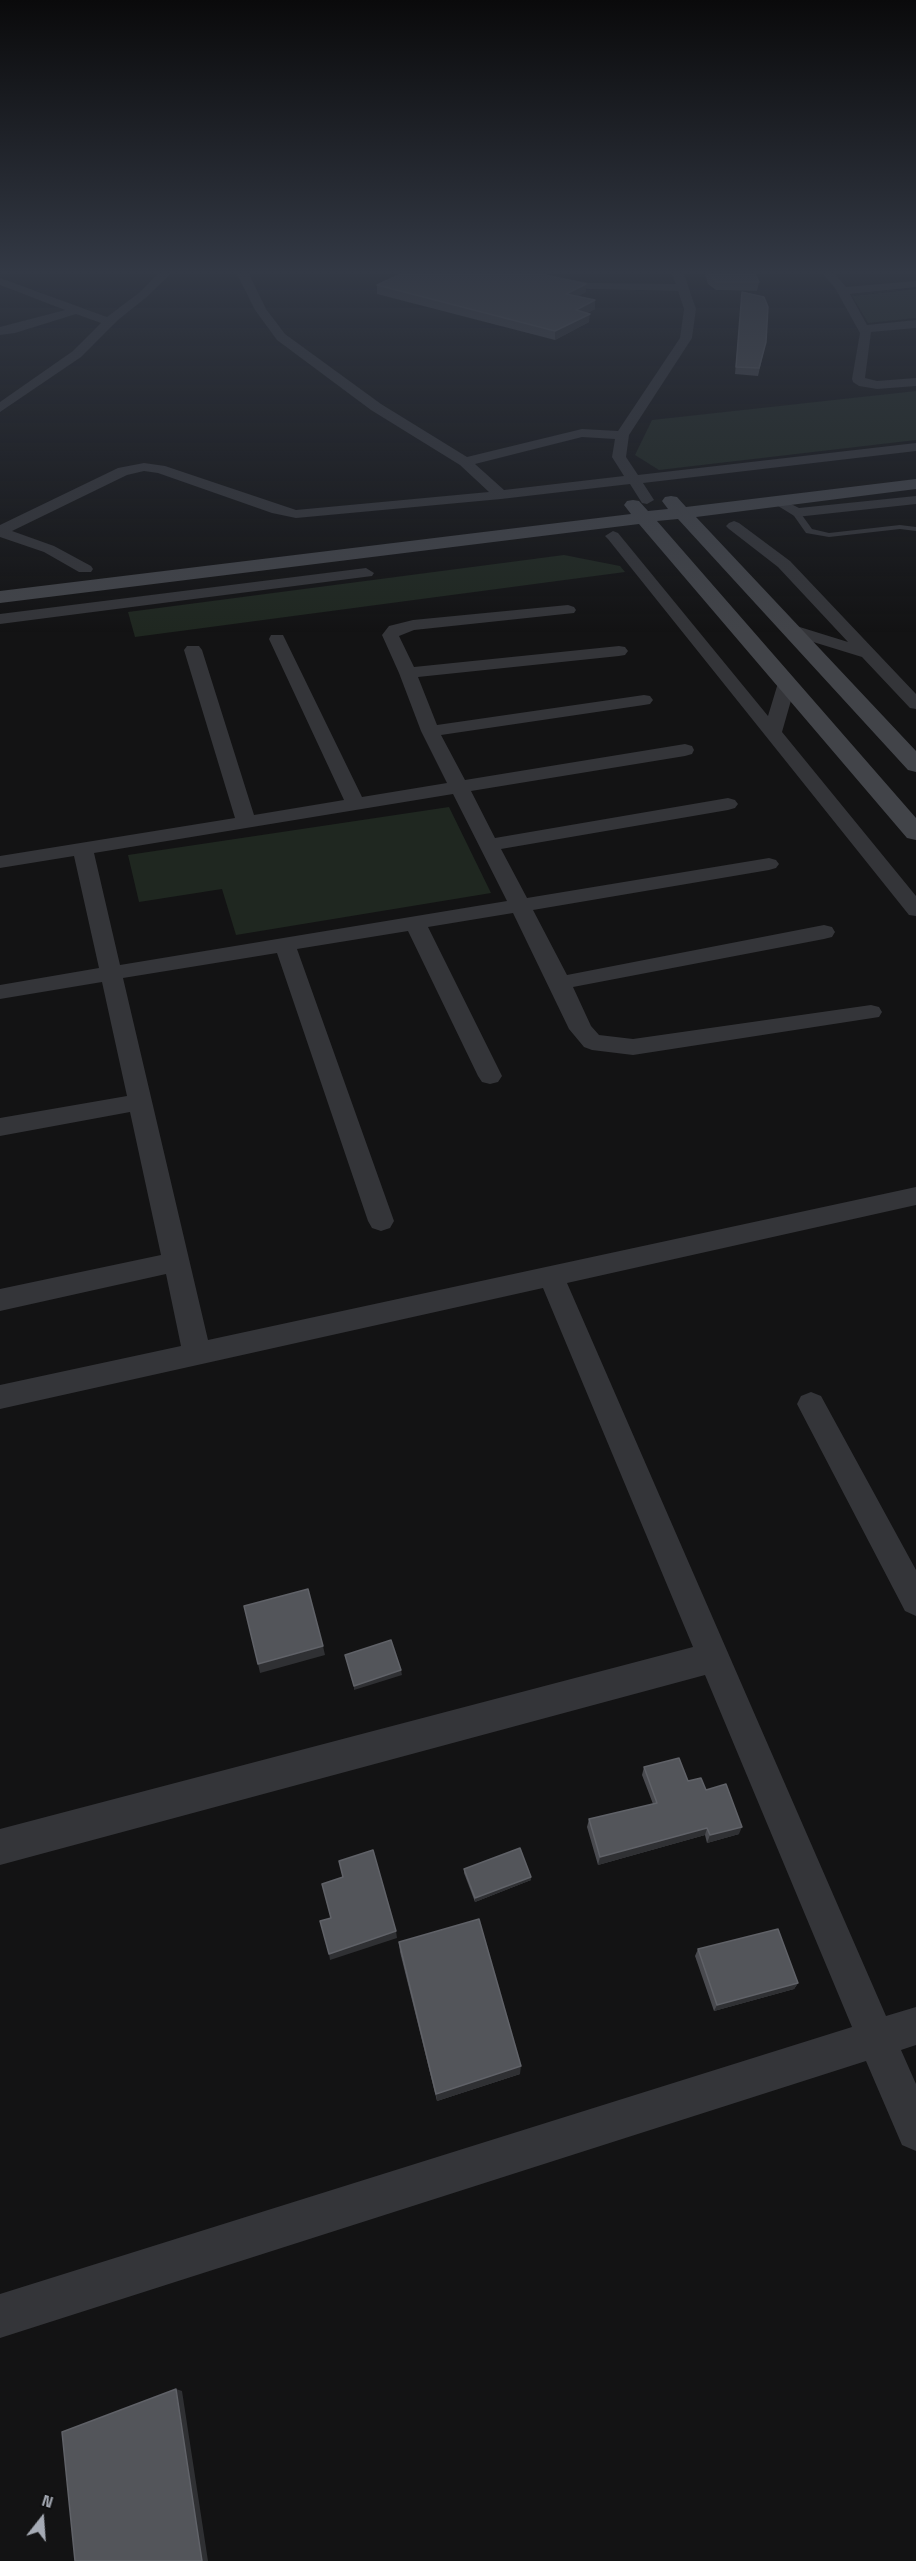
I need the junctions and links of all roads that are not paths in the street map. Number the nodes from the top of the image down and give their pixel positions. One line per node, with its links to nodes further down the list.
1 (20, 394): 4 (street)
2 (358, 394): 7 (street)
3 (649, 394): 5 (street)
4 (0, 408)
5 (622, 435): 7 (street); 9 (street)
6 (916, 447): 9 (street)
7 (465, 462): 11 (street)
8 (916, 466): 14 (street)
9 (634, 480): 11 (street); 14 (street)
10 (916, 484): 13 (street)
11 (501, 495): 19 (street)
12 (916, 500): 16 (street)
13 (777, 501): 15 (street); 16 (street); 17 (street)
14 (648, 504): 15 (street); 15 (street); 20 (street); 23 (street); 24 (street)
15 (682, 513): 22 (street)
16 (796, 513): 18 (lane)
17 (734, 526): 22 (street); 36 (street)
18 (916, 529)
19 (0, 531): 24 (street)
20 (534, 531): 21 (street); 25 (street)
21 (613, 536): 23 (street); 42 (street)
22 (722, 555): 32 (street)
23 (681, 560): 38 (street)
24 (86, 569): 27 (street)
25 (209, 571): 28 (street); 29 (street)
26 (366, 573): 29 (street)
27 (0, 580)
28 (0, 597)
29 (153, 600): 31 (street)
30 (568, 610): 37 (street)
31 (0, 619)
32 (790, 629): 36 (street); 44 (street)
33 (277, 639): 46 (street)
34 (193, 651): 48 (street)
35 (619, 651): 37 (street)
36 (867, 653): 40 (street)
37 (408, 673): 41 (street)
38 (787, 683): 42 (street); 49 (street)
39 (644, 700): 41 (street)
40 (916, 704)
41 (430, 731): 45 (street)
42 (773, 732): 55 (street)
43 (685, 750): 45 (street)
44 (916, 765)
45 (460, 787): 46 (street); 50 (street)
46 (356, 804): 48 (street)
47 (728, 804): 50 (street)
48 (246, 822): 51 (street)
49 (916, 833)
50 (490, 845): 54 (street)
51 (83, 849): 52 (street); 59 (street)
52 (0, 862)
53 (769, 864): 54 (street)
54 (521, 906): 56 (street); 60 (street)
55 (916, 910)
56 (415, 923): 58 (street); 63 (street)
57 (824, 932): 60 (street)
58 (285, 945): 59 (street); 67 (street)
59 (111, 974): 61 (street); 64 (street)
60 (560, 983): 62 (street)
61 (0, 992)
62 (871, 1012)
63 (490, 1076)
64 (140, 1102): 65 (street); 68 (street)
65 (0, 1127)
66 (916, 1196): 69 (street)
67 (381, 1221)
68 (176, 1262): 70 (street); 71 (street)
69 (551, 1276): 71 (street); 75 (street)
70 (0, 1300)
71 (197, 1354): 72 (street)
72 (0, 1397)
73 (812, 1404): 74 (street)
74 (916, 1601)
75 (714, 1657): 76 (street); 78 (street)
76 (0, 1847)
77 (916, 2025): 78 (street)
78 (876, 2038): 79 (street); 80 (street)
79 (916, 2131)
80 (0, 2316)

